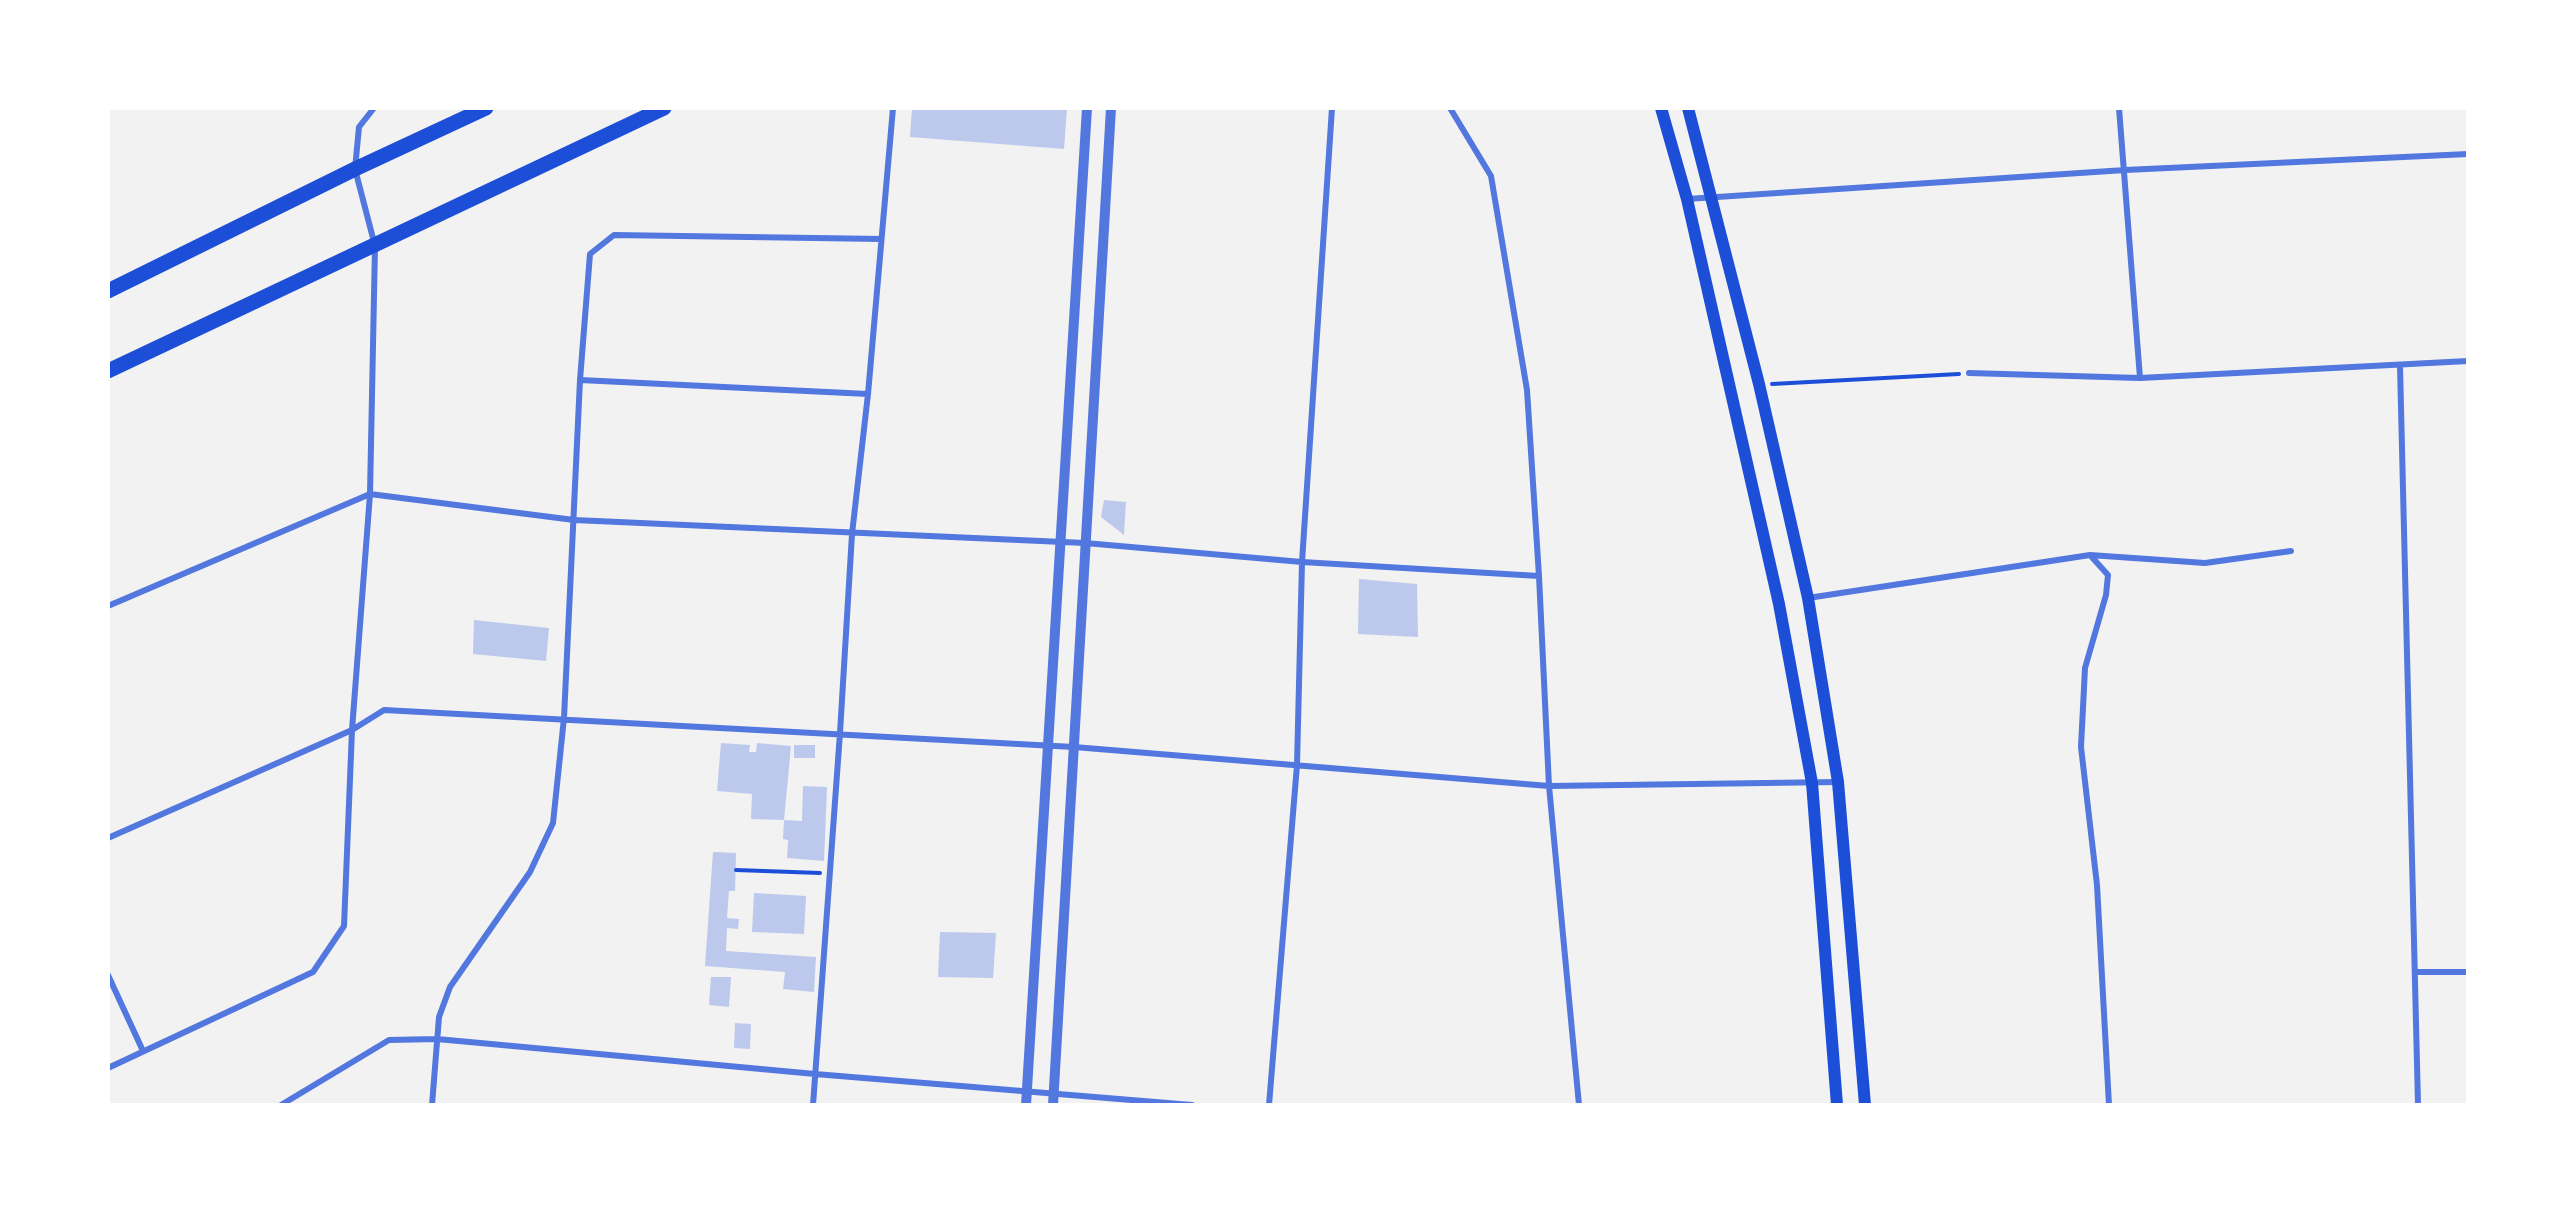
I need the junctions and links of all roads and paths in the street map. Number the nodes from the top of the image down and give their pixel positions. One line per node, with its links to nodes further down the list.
1 (374, 108): 13 (street)
2 (486, 108): 13 (main road)
3 (664, 108): 18 (main road)
4 (893, 108): 17 (street)
5 (1087, 108): 31 (street)
6 (1111, 108): 32 (street)
7 (1332, 108): 35 (street)
8 (1450, 108): 36 (street)
9 (1661, 108): 16 (main road)
10 (1688, 108): 15 (main road)
11 (2120, 108): 14 (street)
12 (2468, 154): 14 (street)
13 (355, 169): 18 (street); 19 (main road)
14 (2125, 170): 15 (street); 24 (street)
15 (1711, 196): 16 (street); 26 (main road)
16 (1687, 199): 46 (main road)
17 (881, 239): 25 (street); 27 (street)
18 (375, 246): 22 (main road); 28 (street)
19 (108, 291)
20 (2468, 361): 21 (street)
21 (2400, 366): 24 (street); 51 (street)
22 (108, 371)
23 (1969, 373): 24 (street); 26 (path)
24 (2140, 378)
25 (580, 380): 27 (street); 29 (street)
26 (1759, 384): 37 (main road)
27 (868, 394): 30 (street)
28 (370, 494): 29 (street); 38 (street); 40 (street)
29 (574, 520): 30 (street); 39 (street)
30 (852, 534): 31 (street); 41 (street)
31 (1061, 542): 32 (street); 42 (street)
32 (1085, 543): 35 (street); 43 (street)
33 (2291, 551): 34 (street)
34 (2090, 555): 37 (street); 70 (street)
35 (1302, 562): 36 (street); 44 (street)
36 (1539, 576): 47 (street)
37 (1808, 598): 45 (main road)
38 (108, 606)
39 (564, 718): 40 (street); 41 (street); 54 (street)
40 (352, 729): 48 (street); 55 (street)
41 (840, 733): 42 (street); 50 (street)
42 (1048, 745): 43 (street); 58 (street)
43 (1074, 747): 44 (street); 59 (street)
44 (1297, 765): 47 (street); 66 (street)
45 (1838, 782): 46 (street); 69 (main road)
46 (1812, 783): 47 (street); 68 (main road)
47 (1549, 786): 67 (street)
48 (108, 838)
49 (736, 870): 50 (path)
50 (830, 873): 57 (street)
51 (2416, 972): 52 (street); 71 (street)
52 (2468, 972)
53 (108, 975): 55 (street)
54 (437, 1039): 57 (street); 60 (street); 61 (street)
55 (143, 1051): 56 (street)
56 (108, 1068)
57 (815, 1074): 58 (street); 62 (street)
58 (1027, 1091): 59 (street); 63 (street)
59 (1053, 1093): 64 (street); 65 (street)
60 (281, 1105)
61 (432, 1105)
62 (813, 1105)
63 (1026, 1105)
64 (1053, 1105)
65 (1192, 1105)
66 (1269, 1105)
67 (1579, 1105)
68 (1838, 1105)
69 (1865, 1105)
70 (2109, 1105)
71 (2418, 1105)

